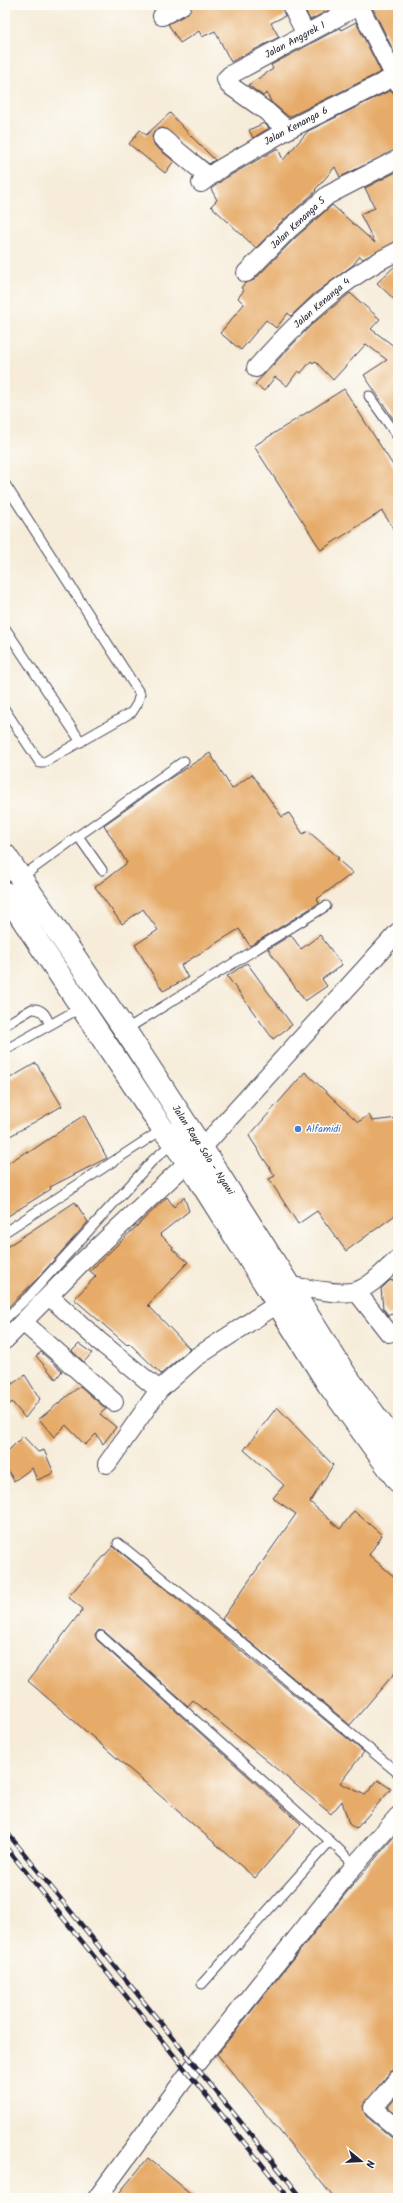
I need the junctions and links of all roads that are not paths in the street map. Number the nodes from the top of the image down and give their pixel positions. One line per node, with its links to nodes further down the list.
1 (182, 5): 4 (street)
2 (291, 5): 5 (street)
3 (360, 5): 5 (street, Jalan Anggrek 1); 6 (street)
4 (162, 16)
5 (306, 34): 7 (street, Jalan Anggrek 1)
6 (397, 78): 7 (street, Jalan Kenanga 6)
7 (287, 130): 8 (street, Jalan Kenanga 6)
8 (162, 138)
9 (398, 158): 11 (street, Jalan Kenanga 5)
10 (398, 251): 12 (street, Jalan Kenanga 4)
11 (246, 273)
12 (256, 368)
13 (369, 396): 14 (lane)
14 (398, 437)
15 (5, 484): 18 (lane)
16 (5, 628): 18 (lane)
17 (5, 710): 18 (lane)
18 (81, 742)
19 (184, 761): 20 (lane)
20 (78, 836): 22 (lane); 23 (lane)
21 (5, 855): 23 (highway, Jalan Raya Solo - Ngawi)
22 (102, 870)
23 (20, 878): 30 (highway, Jalan Raya Solo - Ngawi)
24 (5, 893): 27 (highway, Jalan Raya Solo - Ngawi)
25 (326, 906): 30 (lane)
26 (398, 932): 33 (street)
27 (82, 1007): 29 (lane); 32 (highway, Jalan Raya Solo - Ngawi)
28 (5, 1025): 29 (lane)
29 (50, 1025): 31 (lane)
30 (125, 1030): 33 (highway, Jalan Raya Solo - Ngawi)
31 (5, 1050)
32 (168, 1136): 33 (highway, Jalan Raya Solo - Ngawi); 34 (lane); 40 (lane)
33 (195, 1155): 36 (highway, Jalan Raya Solo - Ngawi); 38 (street); 39 (highway, Jalan Raya Solo - Ngawi)
34 (5, 1232)
35 (398, 1259): 37 (street)
36 (290, 1286): 37 (street); 46 (highway, Jalan Raya Solo - Ngawi)
37 (356, 1291): 42 (street)
38 (49, 1296): 41 (street); 44 (street)
39 (276, 1305): 44 (street); 48 (highway, Jalan Raya Solo - Ngawi)
40 (5, 1319)
41 (23, 1322): 43 (street); 45 (street)
42 (389, 1333)
43 (5, 1340)
44 (158, 1390): 47 (street)
45 (114, 1402)
46 (398, 1447)
47 (107, 1464)
48 (398, 1481)
49 (118, 1543): 51 (lane)
50 (101, 1636): 53 (lane)
51 (398, 1773)
52 (398, 1816): 54 (street)
53 (330, 1841): 54 (lane); 55 (lane)
54 (355, 1865): 58 (street)
55 (202, 1984)
56 (398, 2079): 57 (street)
57 (398, 2129)
58 (97, 2198)

